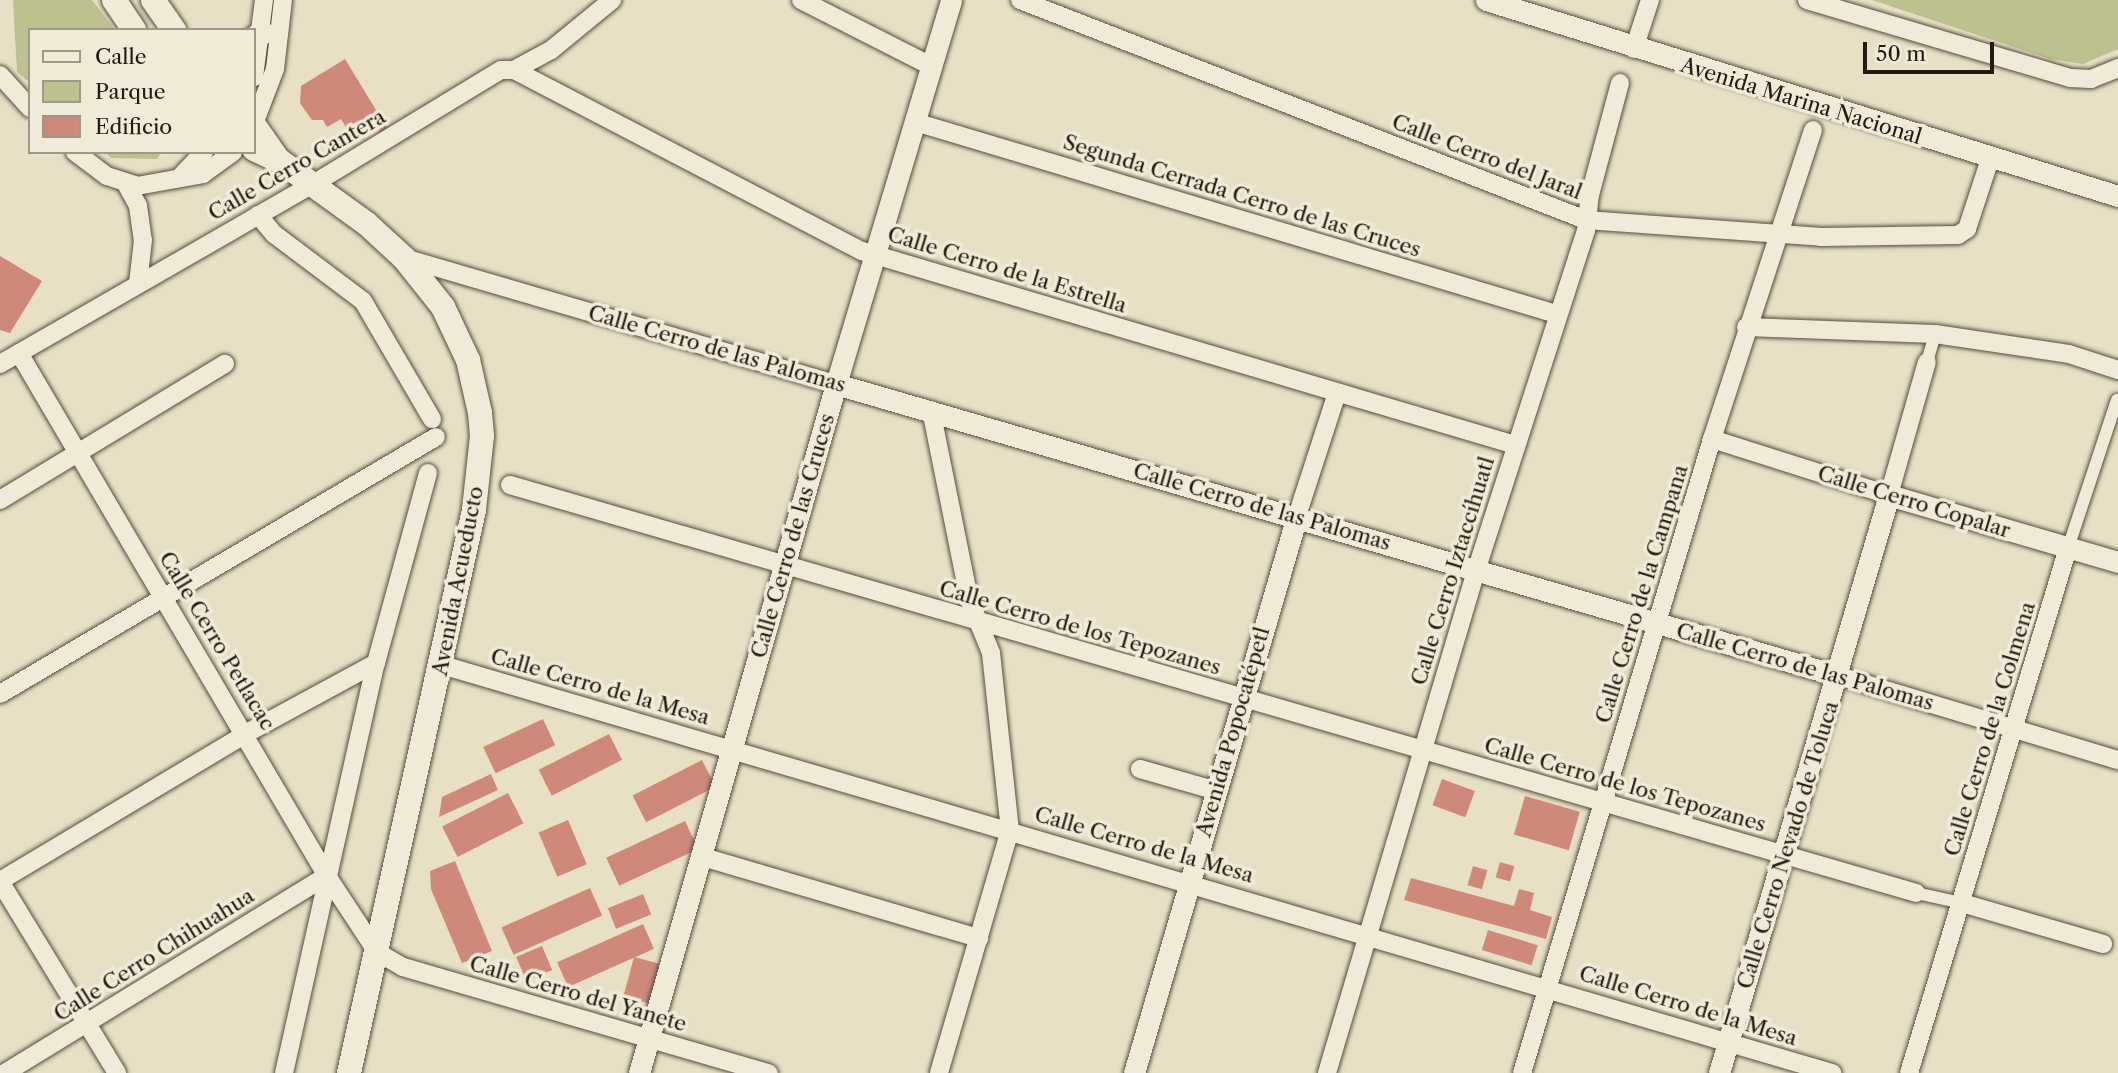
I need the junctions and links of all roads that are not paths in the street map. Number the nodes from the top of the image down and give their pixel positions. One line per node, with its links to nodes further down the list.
1 (114, 0): 12 (main road)
2 (153, 0): 13 (main road)
3 (264, 0): 14 (street)
4 (283, 0): 23 (street)
5 (612, 0): 19 (street, Calle Cerro Cantera)
6 (801, 0): 17 (street)
7 (951, 0): 17 (street, Calle Cerro de las Cruces)
8 (1020, 0): 38 (street, Calle Cerro del Jaral)
9 (1486, 0): 15 (street, Avenida Marina Nacional)
10 (1650, 0): 15 (street)
11 (1808, 0): 18 (street)
12 (133, 28)
13 (173, 28)
14 (258, 36): 16 (street)
15 (1634, 49): 31 (street, Avenida Marina Nacional)
16 (256, 56)
17 (931, 66): 24 (street, Calle Cerro de las Cruces)
18 (2118, 68)
19 (514, 70): 35 (street, Calle Cerro Cantera); 40 (street, Calle Cerro de la Estrella)
20 (0, 75): 22 (street)
21 (1620, 83): 38 (street, Calle Cerro Iztaccíhuatl)
22 (28, 106)
23 (256, 119)
24 (915, 122): 40 (street, Calle Cerro de las Cruces); 43 (street, Segunda Cerrada Cerro de las Cruces)
25 (256, 127): 32 (main road, Avenida Acueducto)
26 (1813, 130): 39 (street, Calle Cerro de la Campana)
27 (256, 150): 32 (main road, Avenida Acueducto)
28 (78, 154): 34 (street)
29 (203, 154): 33 (street)
30 (230, 154): 33 (street)
31 (1990, 159): 36 (street, Avenida Marina Nacional); 39 (street, Calle Cerro del Jaral)
32 (280, 161): 35 (main road, Avenida Acueducto)
33 (173, 182): 34 (street)
34 (126, 184): 42 (street)
35 (310, 186): 37 (street, Calle Cerro Cantera); 41 (main road, Avenida Acueducto)
36 (2118, 196)
37 (258, 215): 42 (street, Calle Cerro Cantera); 55 (street)
38 (1586, 220): 39 (street, Calle Cerro del Jaral); 43 (street, Calle Cerro Iztaccíhuatl)
39 (1779, 232): 44 (street, Calle Cerro de la Campana)
40 (874, 254): 51 (street, Calle Cerro de las Cruces); 52 (street, Calle Cerro de la Estrella)
41 (404, 258): 51 (street, Calle Cerro de las Palomas); 73 (main road, Avenida Acueducto)
42 (138, 283): 46 (street, Calle Cerro Cantera)
43 (1556, 314): 58 (street, Calle Cerro Iztaccíhuatl)
44 (1746, 327): 45 (street); 57 (street, Calle Cerro de la Campana)
45 (1935, 334): 47 (street, Calle Cerro Nevado de Toluca); 50 (street)
46 (19, 353): 48 (street, Calle Cerro Cantera); 59 (street, Calle Cerro Petlacac)
47 (1927, 362): 62 (street, Calle Cerro Nevado de Toluca)
48 (0, 364)
49 (225, 364): 59 (street)
50 (2118, 370)
51 (836, 384): 54 (street, Calle Cerro de las Palomas); 67 (street, Calle Cerro de las Cruces)
52 (1337, 393): 58 (street, Calle Cerro de la Estrella); 64 (street, Avenida Popocatépetl)
53 (2117, 400): 65 (street, Calle Cerro de la Colmena)
54 (931, 410): 64 (street, Calle Cerro de las Palomas); 70 (street)
55 (432, 419)
56 (436, 437): 69 (street)
57 (1712, 439): 62 (street, Calle Cerro Copalar); 71 (street, Calle Cerro de la Campana)
58 (1516, 445): 68 (street, Calle Cerro Iztaccíhuatl)
59 (78, 453): 63 (street); 69 (street, Calle Cerro Petlacac)
60 (428, 473): 72 (street)
61 (510, 485): 67 (street, Calle Cerro de los Tepozanes)
62 (1889, 495): 65 (street, Calle Cerro Copalar); 74 (street, Calle Cerro Nevado de Toluca)
63 (0, 500)
64 (1297, 516): 68 (street, Calle Cerro de las Palomas); 76 (street, Avenida Popocatépetl)
65 (2068, 548): 66 (street, Calle Cerro Copalar); 77 (street, Calle Cerro de la Colmena)
66 (2118, 562)
67 (785, 566): 70 (street, Calle Cerro de los Tepozanes); 79 (street, Calle Cerro de las Cruces)
68 (1476, 571): 71 (street, Calle Cerro de las Palomas); 80 (street, Calle Cerro Iztaccíhuatl)
69 (163, 595): 75 (street); 78 (street, Calle Cerro Petlacac)
70 (981, 623): 76 (street, Calle Cerro de los Tepozanes); 85 (street)
71 (1656, 623): 74 (street, Calle Cerro de las Palomas); 84 (street, Calle Cerro de la Campana)
72 (376, 663): 78 (street); 88 (street)
73 (442, 665): 79 (street, Calle Cerro de la Mesa); 96 (main road, Avenida Acueducto)
74 (1839, 676): 77 (street, Calle Cerro de las Palomas); 86 (street, Calle Cerro Nevado de Toluca)
75 (0, 694)
76 (1242, 699): 80 (street, Calle Cerro de los Tepozanes); 83 (street, Avenida Popocatépetl)
77 (2012, 728): 81 (street, Calle Cerro de las Palomas); 92 (street, Calle Cerro de la Colmena)
78 (247, 733): 88 (street, Calle Cerro Petlacac); 89 (street)
79 (731, 749): 85 (street, Calle Cerro de la Mesa); 87 (street, Calle Cerro de las Cruces)
80 (1423, 751): 84 (street, Calle Cerro de los Tepozanes); 93 (street, Calle Cerro Iztaccíhuatl)
81 (2118, 760)
82 (1140, 769): 83 (street)
83 (1217, 791): 90 (street, Avenida Popocatépetl)
84 (1603, 804): 86 (street, Calle Cerro de los Tepozanes); 97 (street, Calle Cerro de la Campana)
85 (1010, 830): 90 (street, Calle Cerro de la Mesa); 94 (street)
86 (1786, 854): 91 (street, Calle Cerro de los Tepozanes); 100 (street, Calle Cerro Nevado de Toluca)
87 (703, 857): 94 (street); 99 (street, Calle Cerro de las Cruces)
88 (327, 876): 96 (street, Calle Cerro Petlacac); 98 (street, Calle Cerro Chihuahua); 103 (street)
89 (0, 881): 98 (street)
90 (1190, 881): 93 (street, Calle Cerro de la Mesa); 108 (street, Avenida Popocatépetl)
91 (1916, 893): 92 (street, Calle Cerro de los Tepozanes)
92 (1962, 903): 95 (street); 113 (street, Calle Cerro de la Colmena)
93 (1367, 934): 97 (street, Calle Cerro de la Mesa); 109 (street, Calle Cerro Iztaccíhuatl)
94 (979, 938): 107 (street)
95 (2103, 944)
96 (377, 952): 99 (street, Calle Cerro del Yanete); 104 (main road, Avenida Acueducto)
97 (1546, 987): 100 (street, Calle Cerro de la Mesa); 110 (street, Calle Cerro de la Campana)
98 (87, 1024): 101 (street, Calle Cerro Chihuahua); 102 (street)
99 (650, 1038): 105 (street, Calle Cerro de las Cruces); 106 (street, Calle Cerro del Yanete)
100 (1729, 1041): 111 (street, Calle Cerro Nevado de Toluca); 112 (street, Calle Cerro de la Mesa)
101 (5, 1073)
102 (117, 1073)
103 (284, 1073)
104 (349, 1073)
105 (639, 1073)
106 (769, 1073)
107 (939, 1073)
108 (1134, 1073)
109 (1326, 1073)
110 (1522, 1073)
111 (1719, 1073)
112 (1832, 1073)
113 (1909, 1073)

